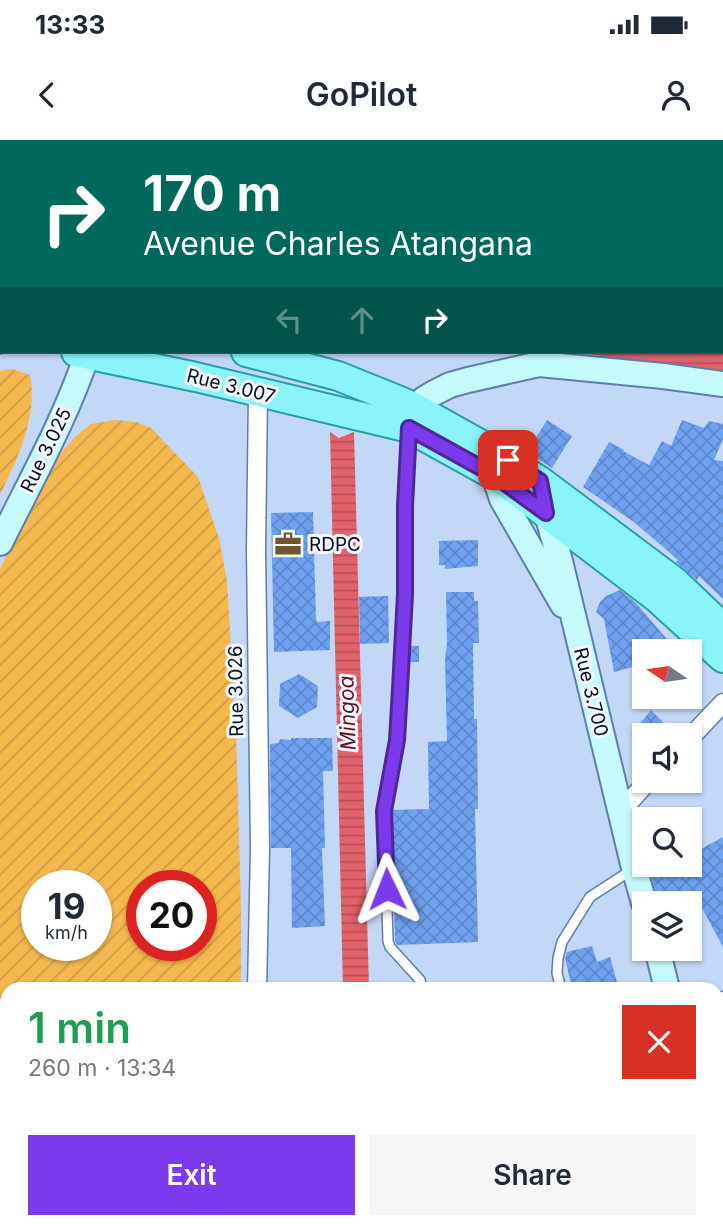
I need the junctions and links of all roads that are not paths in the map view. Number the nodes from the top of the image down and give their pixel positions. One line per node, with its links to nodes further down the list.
1 (84, 354): 10 (main road, Rue 3.025)
2 (89, 354): 5 (main road, Rue 3.007)
3 (254, 354): 6 (main road, Rue 3.007)
4 (723, 384): 6 (main road)
5 (258, 392): 6 (main road, Rue 3.007); 21 (street, Rue 3.026)
6 (404, 419): 7 (main road); 22 (lane)
7 (494, 464): 8 (main road); 9 (main road); 11 (main road)
8 (540, 481): 9 (main road, Rue 3.700); 12 (main road)
9 (546, 513): 11 (main road, Rue 3.700); 13 (main road)
10 (0, 542)
11 (575, 626): 17 (main road, Rue 3.700)
12 (723, 628)
13 (723, 658)
14 (723, 703): 15 (street)
15 (702, 725)
16 (637, 793): 17 (street)
17 (621, 811): 18 (main road, Rue 3.700)
18 (632, 859)
19 (632, 869): 23 (lane)
20 (660, 961): 24 (main road)
21 (257, 982)
22 (420, 982)
23 (559, 982)
24 (665, 982)

